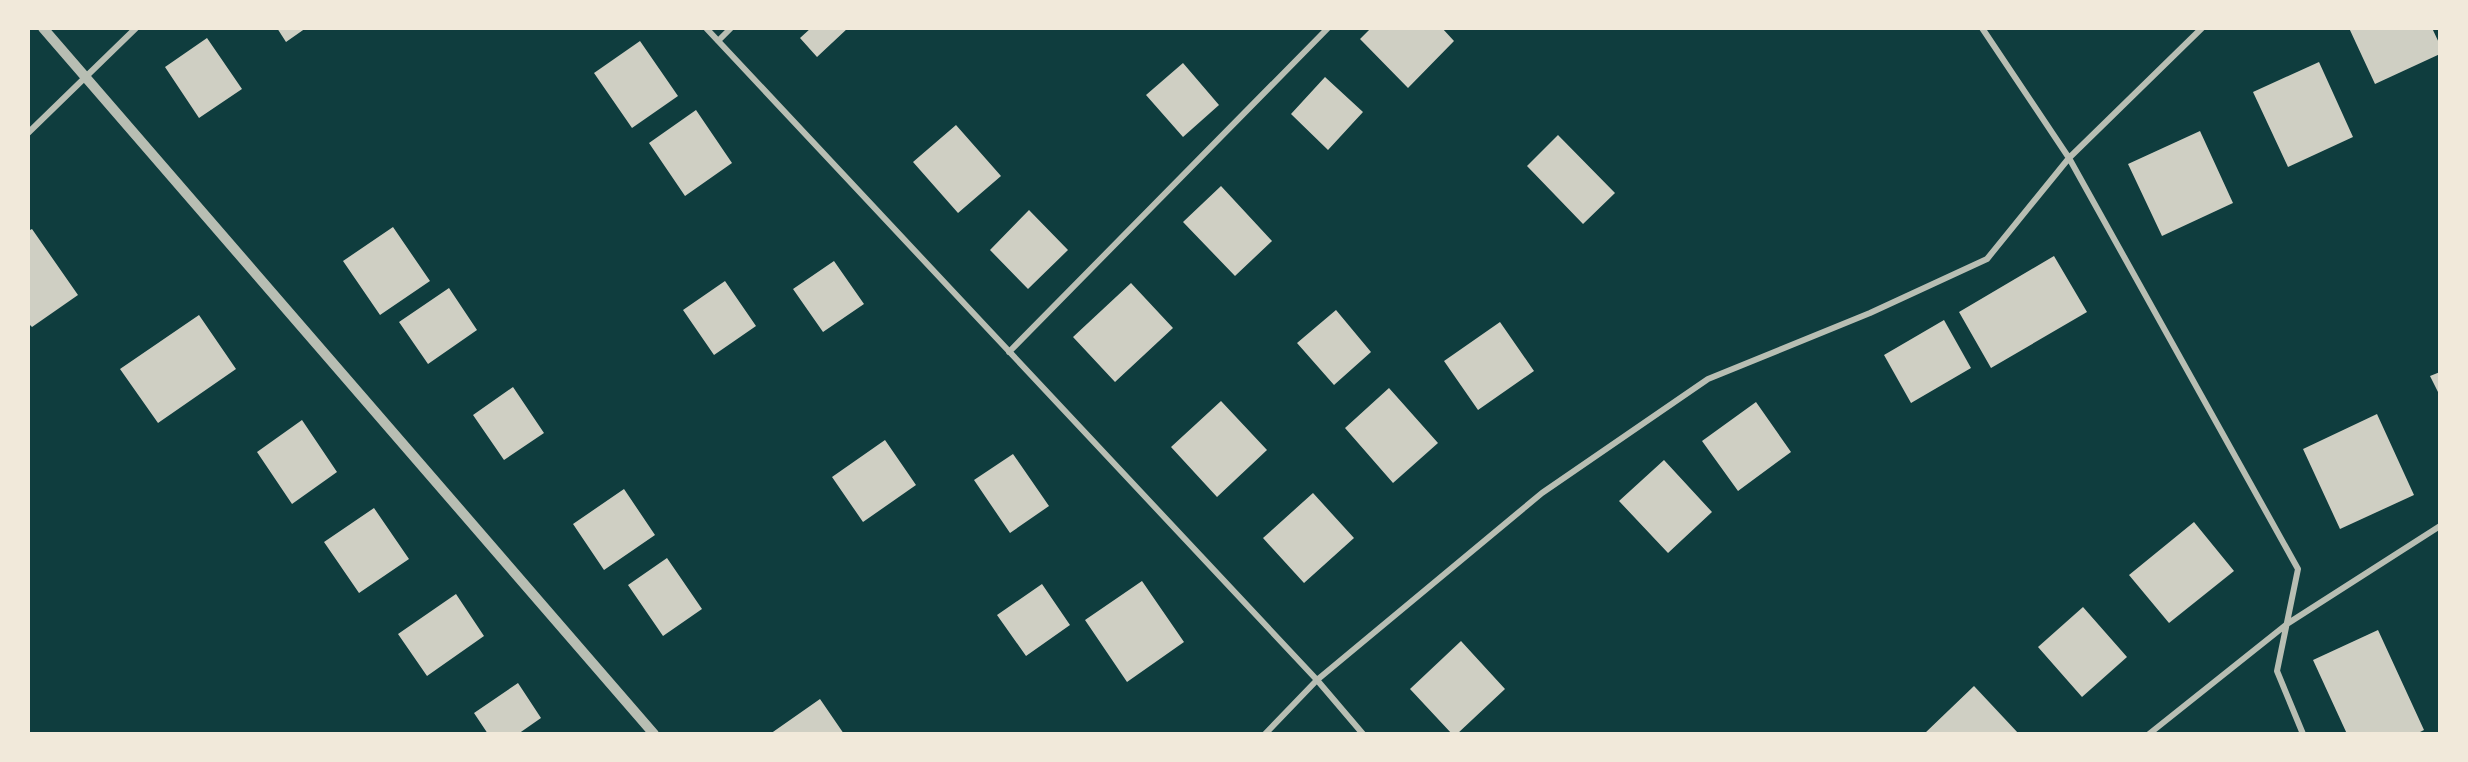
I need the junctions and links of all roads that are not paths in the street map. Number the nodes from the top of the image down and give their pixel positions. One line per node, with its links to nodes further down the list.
1 (42, 28): 9 (street)
2 (136, 28): 9 (street)
3 (706, 28): 8 (street)
4 (730, 28): 8 (street)
5 (1328, 28): 12 (street)
6 (1982, 28): 11 (street)
7 (2202, 28): 11 (street)
8 (718, 41): 12 (street)
9 (86, 77): 10 (street); 16 (street)
10 (28, 133)
11 (2069, 158): 14 (street); 15 (street)
12 (1009, 352): 15 (street)
13 (2439, 526): 14 (street)
14 (2287, 624): 19 (street); 20 (street)
15 (1317, 680): 17 (street); 18 (street)
16 (654, 734)
17 (1265, 734)
18 (1363, 734)
19 (2149, 734)
20 (2303, 734)

